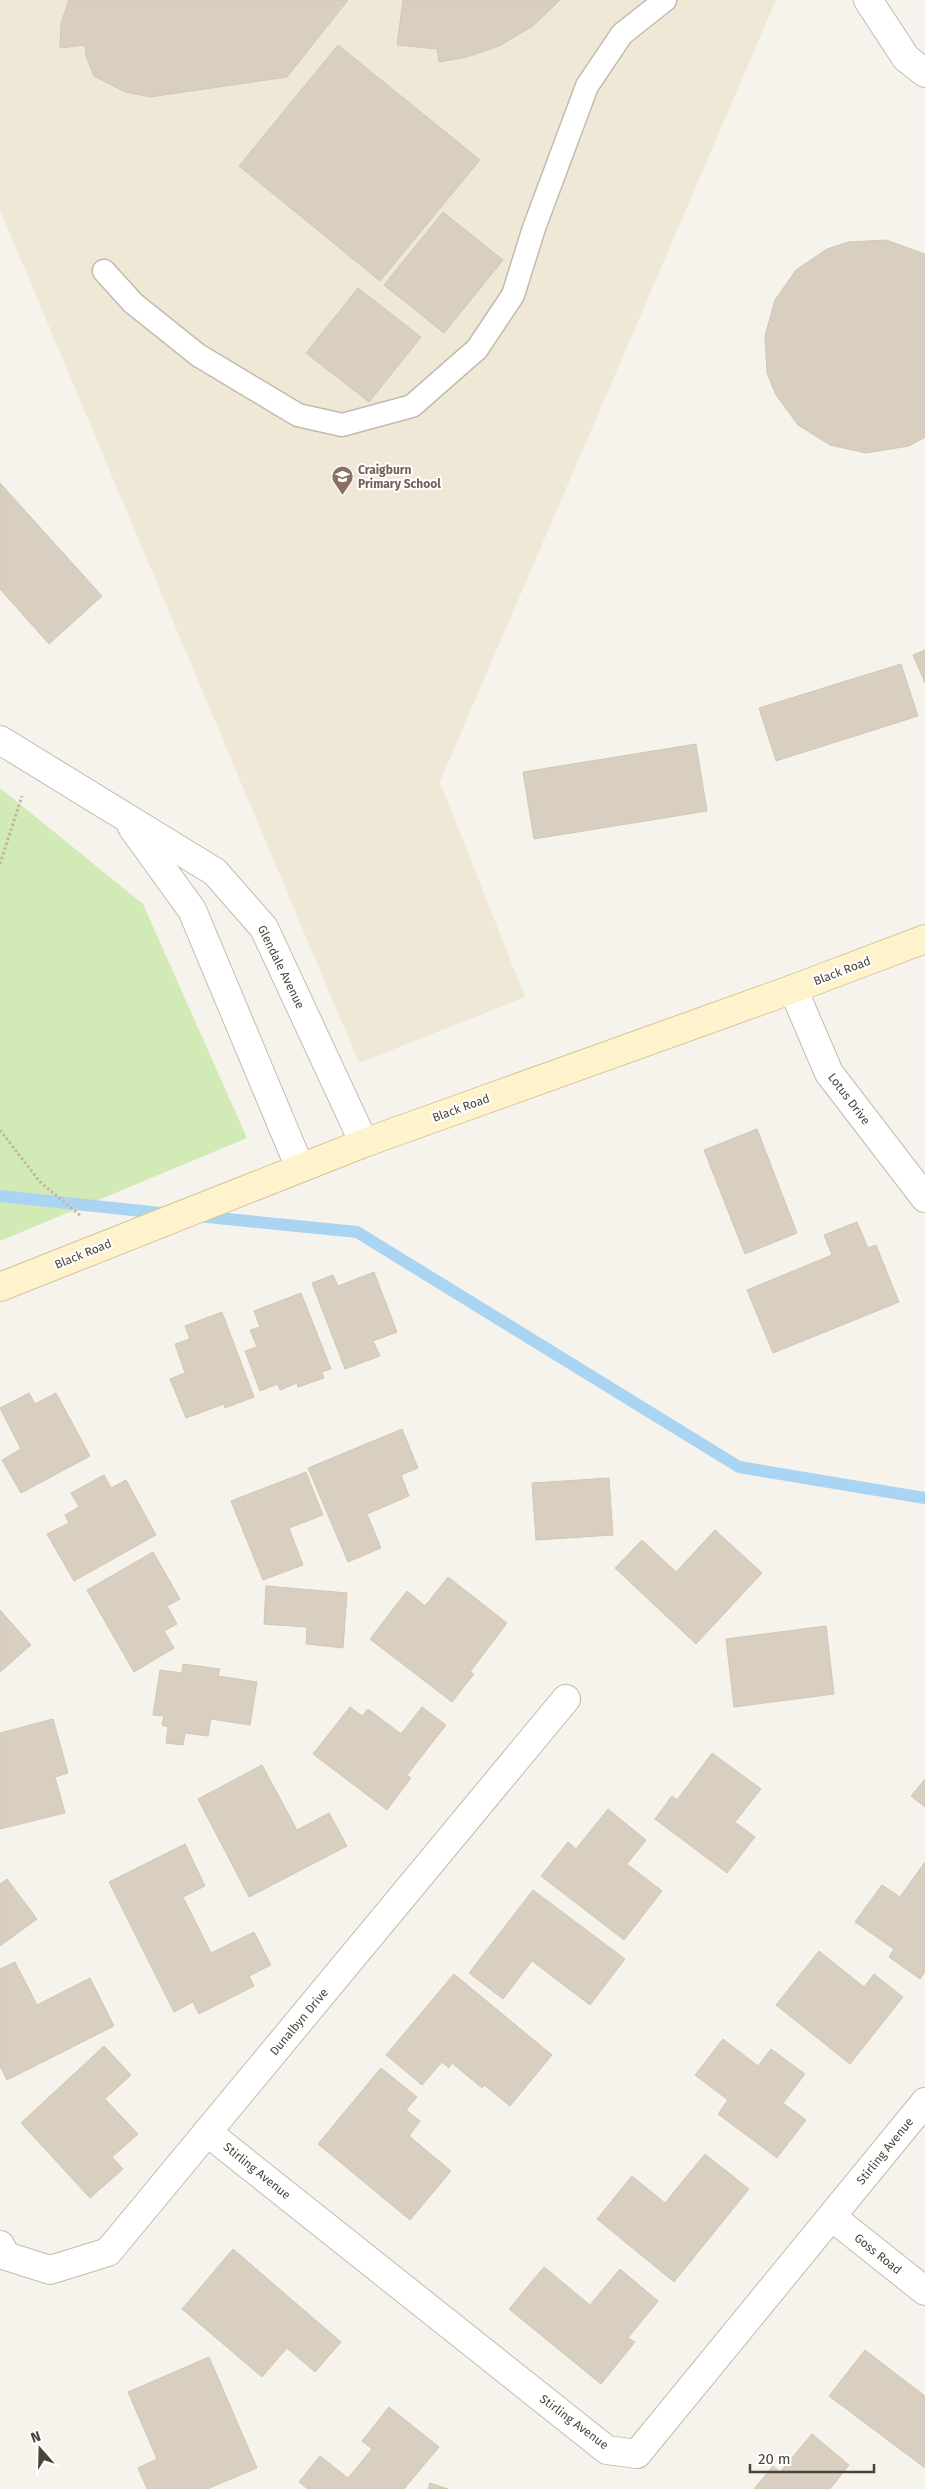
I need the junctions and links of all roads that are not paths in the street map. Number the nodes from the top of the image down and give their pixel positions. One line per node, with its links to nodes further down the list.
1 (664, 0): 4 (lane)
2 (868, 0): 3 (street)
3 (925, 73)
4 (104, 271)
5 (0, 740): 6 (street, Glendale Avenue)
6 (123, 816): 9 (street, Glendale Avenue); 10 (street, Glendale Avenue)
7 (925, 938): 8 (main road, Black Road)
8 (793, 989): 9 (main road, Black Road); 11 (street, Lotus Drive)
9 (364, 1143): 10 (main road, Black Road)
10 (300, 1168): 12 (main road, Black Road)
11 (925, 1198)
12 (0, 1287)
13 (566, 1699): 15 (street, Dunalbyn Drive)
14 (925, 2102): 16 (street, Stirling Avenue)
15 (207, 2132): 16 (street, Stirling Avenue); 17 (street, Dunalbyn Drive)
16 (832, 2217): 18 (street, Goss Road)
17 (0, 2245)
18 (925, 2291)

